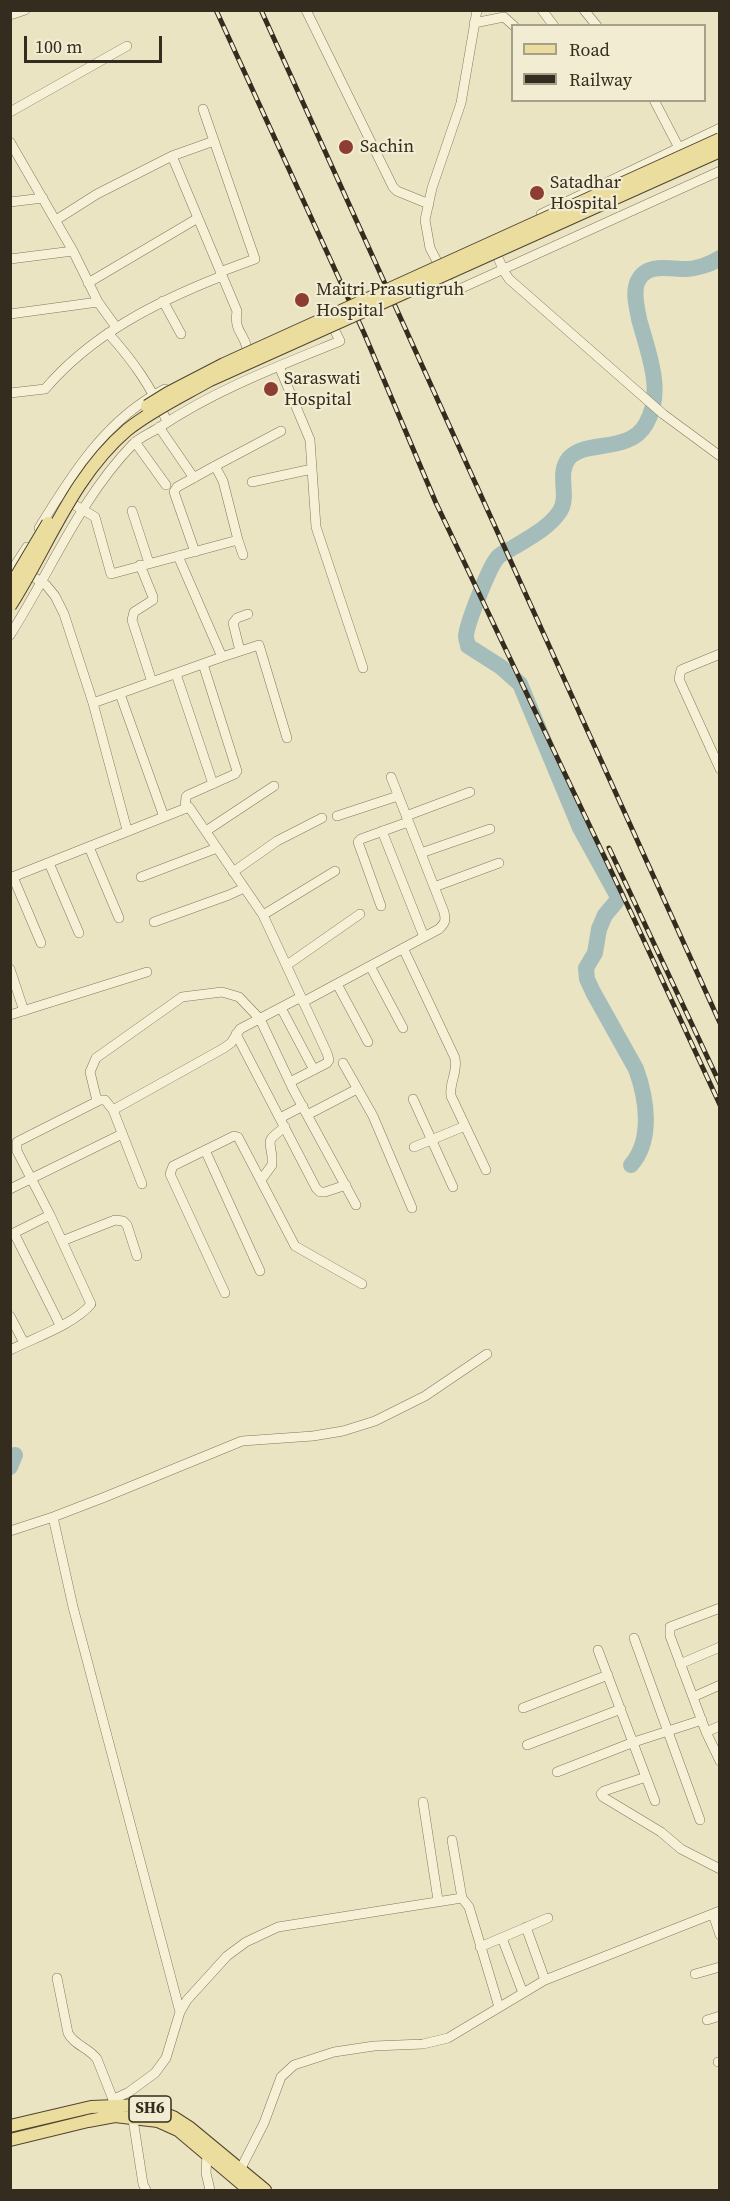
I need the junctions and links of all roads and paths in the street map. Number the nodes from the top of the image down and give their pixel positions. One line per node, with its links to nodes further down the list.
1 (25, 10): 6 (street)
2 (306, 10): 25 (street)
3 (542, 10): 9 (street)
4 (584, 10): 10 (street)
5 (476, 11): 7 (street)
6 (10, 15)
7 (474, 23): 8 (street); 25 (street)
8 (512, 24)
9 (552, 24)
10 (595, 24)
11 (127, 46): 14 (street)
12 (655, 102): 19 (street)
13 (203, 109): 17 (street)
14 (11, 111)
15 (720, 128): 19 (street)
16 (720, 139): 63 (main road, bridge)
17 (214, 141): 21 (street); 33 (street)
18 (10, 142): 23 (street)
19 (678, 146): 28 (street)
20 (720, 150): 64 (main road, bridge)
21 (172, 156): 26 (street); 27 (street)
22 (720, 171): 32 (street)
23 (43, 198): 24 (street); 27 (street)
24 (10, 202)
25 (429, 204): 31 (street)
26 (198, 218): 33 (street); 34 (street)
27 (56, 220): 29 (street)
28 (490, 239): 31 (street); 32 (street)
29 (73, 251): 30 (street); 34 (street)
30 (10, 259)
31 (438, 263): 32 (street)
32 (503, 269): 47 (street)
33 (221, 274): 35 (street); 40 (street)
34 (88, 283): 36 (street)
35 (163, 301): 38 (street); 39 (street)
36 (98, 302): 37 (street); 38 (street)
37 (10, 314)
38 (112, 330): 42 (street); 43 (street)
39 (181, 334)
40 (247, 348): 41 (street); 43 (street)
41 (279, 366): 44 (street); 49 (street)
42 (10, 393)
43 (154, 394): 44 (street); 53 (street)
44 (163, 424): 46 (street); 50 (street)
45 (281, 431): 48 (street)
46 (135, 442): 52 (street); 54 (street)
47 (720, 456)
48 (215, 466): 50 (street); 56 (street)
49 (312, 469): 51 (street); 71 (street)
50 (194, 478): 57 (street)
51 (252, 482)
52 (166, 484)
53 (59, 495): 54 (street); 61 (street)
54 (82, 510): 60 (street); 62 (street)
55 (132, 511): 60 (street)
56 (238, 540): 57 (street); 58 (street)
57 (195, 552): 59 (street)
58 (243, 555)
59 (178, 556): 60 (street); 69 (street)
60 (145, 564): 73 (street)
61 (13, 570): 62 (street)
62 (42, 581): 66 (street); 75 (street)
63 (10, 587)
64 (10, 606)
65 (248, 614): 67 (street)
66 (10, 635)
67 (240, 651): 69 (street); 76 (street)
68 (720, 654): 77 (street)
69 (222, 657): 70 (street)
70 (203, 664): 72 (street); 79 (street)
71 (363, 668)
72 (176, 674): 73 (street); 79 (street)
73 (152, 682): 74 (street)
74 (120, 694): 75 (street); 85 (street)
75 (93, 704): 89 (street)
76 (287, 738)
77 (720, 769)
78 (391, 777): 82 (street)
79 (213, 784): 83 (street)
80 (274, 786): 90 (street)
81 (470, 792): 87 (street)
82 (398, 796): 84 (street); 87 (street)
83 (184, 809): 85 (street); 90 (street)
84 (337, 816)
85 (164, 817): 89 (street)
86 (322, 818): 98 (street)
87 (407, 819): 91 (street); 94 (street)
88 (490, 829): 94 (street)
89 (127, 830): 92 (street)
90 (206, 831): 93 (street)
91 (382, 831): 103 (street); 109 (street)
92 (89, 847): 95 (street); 106 (street)
93 (217, 848): 98 (street); 99 (street)
94 (421, 853): 101 (street)
95 (49, 863): 100 (street); 108 (street)
96 (499, 863): 101 (street)
97 (335, 871): 105 (street)
98 (233, 872): 102 (street)
99 (141, 877)
100 (12, 878): 110 (street)
101 (434, 887): 109 (street)
102 (244, 888): 105 (street); 107 (street)
103 (381, 906)
104 (360, 914): 112 (street)
105 (263, 915): 112 (street)
106 (119, 918)
107 (154, 922)
108 (79, 933)
109 (423, 937): 111 (street)
110 (41, 943)
111 (403, 948): 113 (street); 134 (street)
112 (287, 965): 117 (street)
113 (370, 966): 116 (street); 122 (street)
114 (10, 969): 119 (street)
115 (147, 972): 119 (street)
116 (337, 984): 117 (street); 124 (street)
117 (302, 1000): 118 (street); 126 (street)
118 (281, 1008): 121 (street); 126 (street)
119 (24, 1011): 120 (street)
120 (10, 1015)
121 (260, 1019): 123 (street); 127 (street); 130 (street)
122 (403, 1028)
123 (236, 1034): 131 (street); 133 (street)
124 (368, 1042)
125 (343, 1063): 128 (street)
126 (314, 1070): 127 (street)
127 (290, 1082): 132 (street)
128 (357, 1089): 132 (street); 147 (street)
129 (412, 1099): 136 (street)
130 (98, 1101): 131 (street); 140 (street)
131 (113, 1110): 135 (street)
132 (306, 1110): 133 (street); 143 (street)
133 (282, 1122): 141 (street); 143 (street)
134 (465, 1126): 136 (street); 139 (street)
135 (122, 1134): 140 (street); 142 (street)
136 (431, 1140): 137 (street); 144 (street)
137 (414, 1147)
138 (205, 1149): 141 (street); 152 (street); 154 (street)
139 (486, 1170)
140 (31, 1179): 145 (street); 148 (street)
141 (261, 1180): 153 (street)
142 (142, 1184)
143 (346, 1185): 146 (street)
144 (453, 1187)
145 (10, 1189)
146 (356, 1205)
147 (412, 1208)
148 (50, 1215): 149 (street); 150 (street)
149 (12, 1234): 156 (street)
150 (62, 1241): 151 (street); 156 (street)
151 (137, 1256)
152 (260, 1271)
153 (362, 1284)
154 (225, 1293)
155 (10, 1316): 157 (street)
156 (60, 1325): 157 (street)
157 (24, 1343): 158 (street)
158 (10, 1350)
159 (487, 1354): 160 (street)
160 (53, 1517): 161 (street); 200 (street)
161 (10, 1531)
162 (720, 1608): 166 (street)
163 (634, 1638): 174 (street)
164 (720, 1647): 166 (street)
165 (598, 1650): 167 (street)
166 (680, 1664): 169 (street)
167 (608, 1675): 170 (street); 171 (street)
168 (720, 1685): 169 (street)
169 (693, 1697): 172 (street)
170 (523, 1708)
171 (621, 1709): 176 (street); 177 (street)
172 (702, 1720): 174 (street); 175 (street)
173 (720, 1726): 175 (street)
174 (666, 1731): 176 (street); 183 (street)
175 (706, 1732): 178 (street)
176 (634, 1742): 179 (street); 180 (street)
177 (527, 1745)
178 (720, 1761)
179 (557, 1772)
180 (646, 1777): 181 (street); 185 (street)
181 (655, 1801)
182 (423, 1802): 187 (street)
183 (700, 1820)
184 (452, 1840): 186 (street)
185 (720, 1869)
186 (462, 1898): 187 (street); 193 (street)
187 (438, 1900): 200 (street)
188 (716, 1913): 191 (street); 197 (street)
189 (548, 1918): 190 (street)
190 (526, 1928): 192 (street); 197 (street)
191 (720, 1935)
192 (502, 1938): 193 (street); 198 (street)
193 (480, 1947): 199 (street)
194 (720, 1967): 195 (street)
195 (695, 1974)
196 (57, 1978): 203 (street)
197 (545, 1980): 198 (street)
198 (523, 1993): 199 (street)
199 (499, 2007): 208 (street)
200 (180, 2012): 203 (street)
201 (720, 2016): 202 (street)
202 (707, 2020)
203 (115, 2107): 204 (main road, SH6); 205 (main road, SH6); 206 (main road, SH6)
204 (131, 2111): 207 (main road, SH6); 208 (main road, SH6); 209 (street)
205 (10, 2126)
206 (10, 2140)
207 (207, 2154): 208 (main road, SH6); 210 (street)
208 (237, 2174): 211 (main road, SH6); 212 (main road, SH6)
209 (146, 2190)
210 (210, 2190)
211 (249, 2190)
212 (265, 2190)

